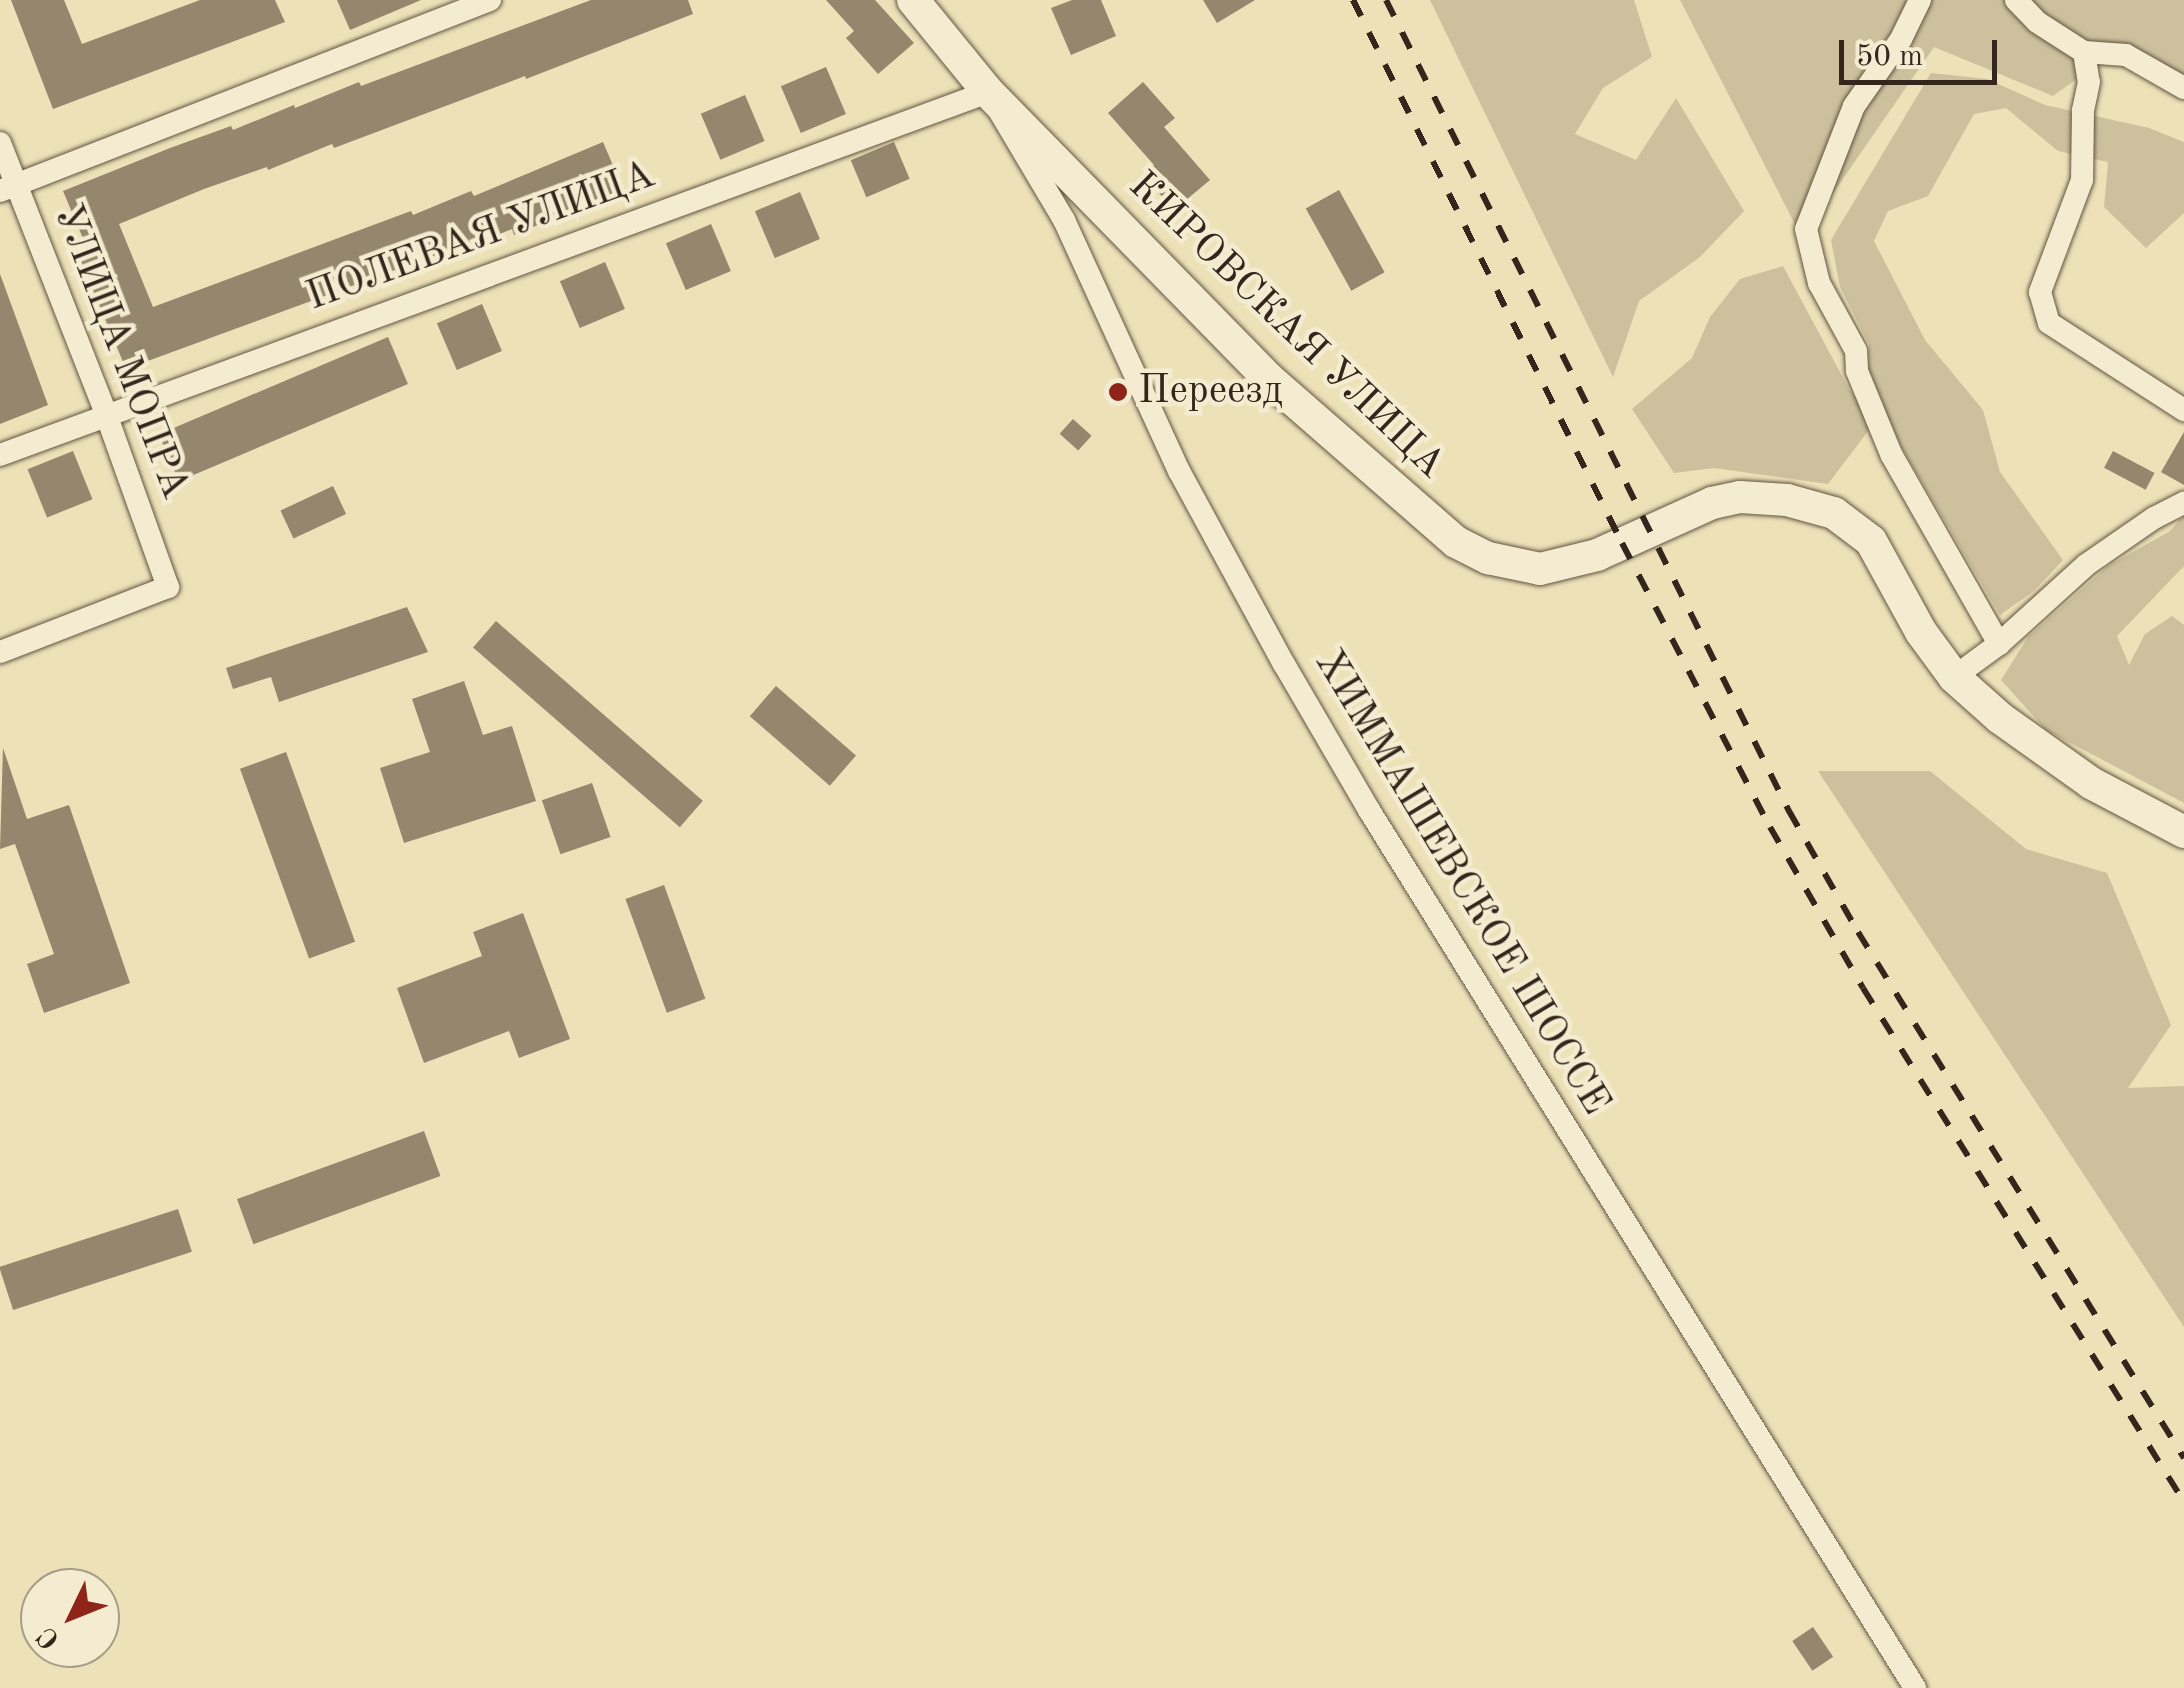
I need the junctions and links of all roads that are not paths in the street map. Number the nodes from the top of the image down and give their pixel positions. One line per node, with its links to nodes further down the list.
1 (490, 0): 9 (street)
2 (913, 0): 7 (main road, КИРОВСКАЯ УЛИЦА)
3 (1920, 0): 14 (street)
4 (2016, 0): 5 (street)
5 (2084, 52): 6 (street); 10 (street)
6 (2184, 88)
7 (988, 92): 11 (street, ПОЛЕВАЯ УЛИЦА); 16 (main road, КИРОВСКАЯ УЛИЦА); 18 (street, ХИММАШЕВСКОЕ ШОССЕ)
8 (0, 144): 9 (street, УЛИЦА МОПРА)
9 (8, 188): 11 (street, УЛИЦА МОПРА)
10 (2184, 410)
11 (106, 414): 12 (street, ПОЛЕВАЯ УЛИЦА); 15 (street, УЛИЦА МОПРА)
12 (0, 455)
13 (2184, 503): 14 (street)
14 (1999, 644): 16 (street)
15 (0, 652)
16 (1954, 676): 17 (main road, КИРОВСКАЯ УЛИЦА)
17 (2184, 832)
18 (1915, 1688)

